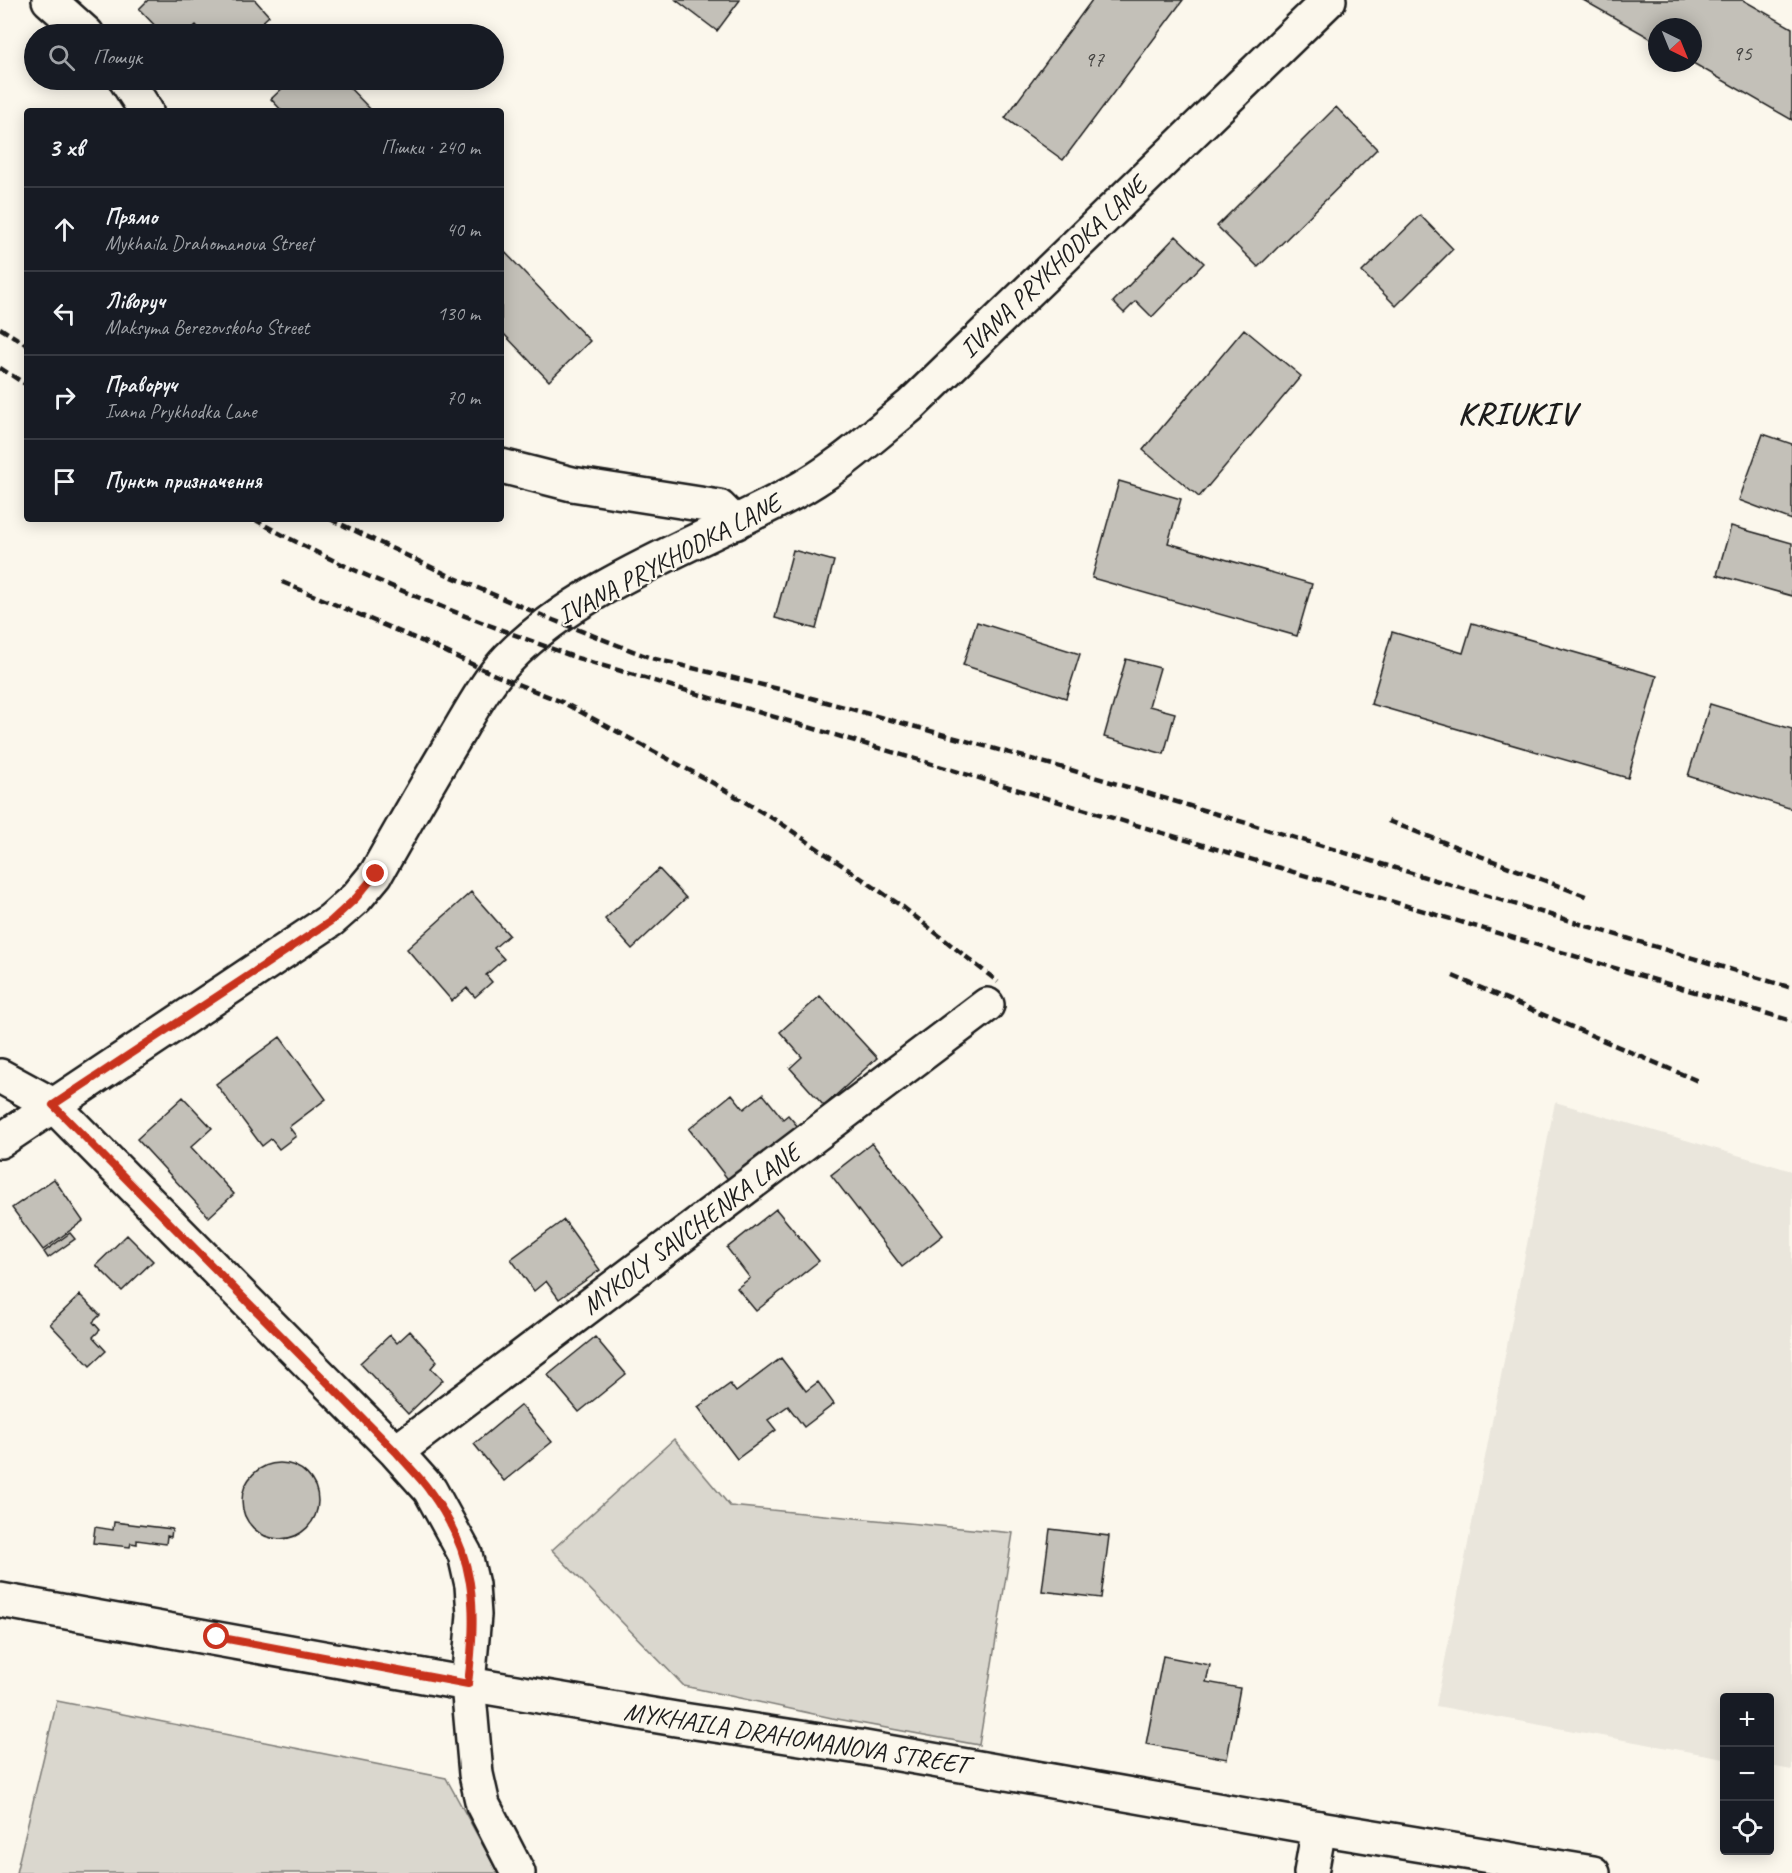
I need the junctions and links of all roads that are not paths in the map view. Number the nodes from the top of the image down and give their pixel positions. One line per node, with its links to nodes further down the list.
1 (49, 0): 3 (street)
2 (1329, 0): 7 (street, IVANA PRYKHODKA LANE)
3 (76, 24)
4 (132, 90): 5 (street)
5 (144, 108)
6 (504, 467): 7 (street)
7 (735, 524): 10 (street, IVANA PRYKHODKA LANE)
8 (987, 1005): 12 (street, MYKOLY SAVCHENKA LANE)
9 (0, 1076): 10 (street)
10 (53, 1105): 11 (street, IVANA PRYKHODKA LANE); 12 (street)
11 (0, 1141)
12 (396, 1452): 14 (street)
13 (0, 1600): 14 (street, MYKHAILA DRAHOMANOVA STREET)
14 (468, 1684): 15 (street, MYKHAILA DRAHOMANOVA STREET); 16 (street)
15 (1319, 1828): 17 (street); 18 (street, MYKHAILA DRAHOMANOVA STREET)
16 (518, 1873)
17 (1311, 1873)
18 (1593, 1873)

